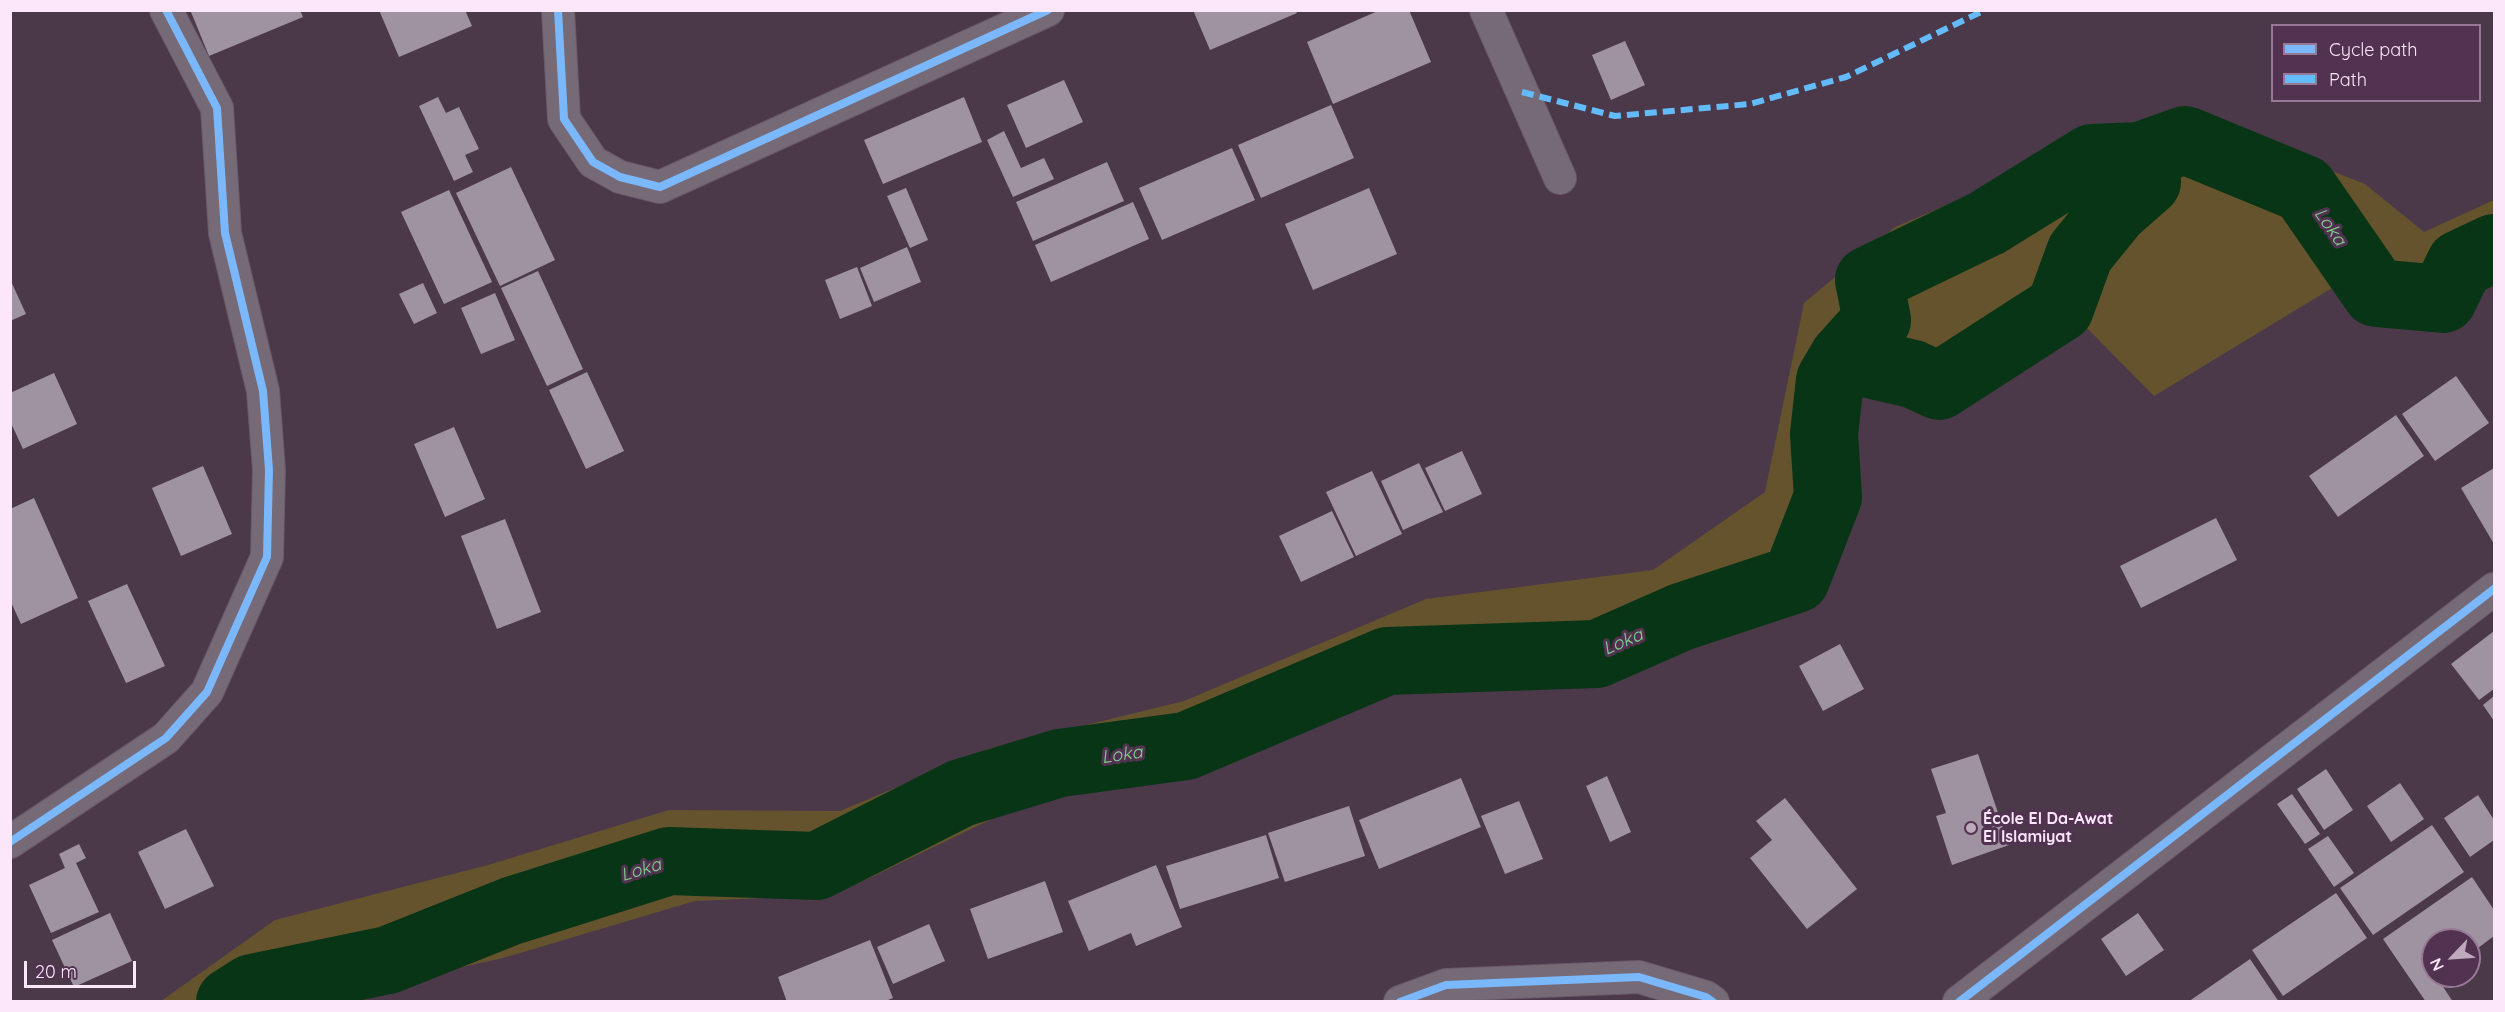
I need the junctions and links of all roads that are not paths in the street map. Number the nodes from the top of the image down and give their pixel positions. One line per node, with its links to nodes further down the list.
1 (166, 10): 7 (street)
2 (558, 10): 3 (street)
3 (1048, 10)
4 (1486, 10): 5 (street)
5 (1560, 178)
6 (2494, 589): 10 (street)
7 (10, 842)
8 (1400, 1002): 9 (street)
9 (1713, 1002)
10 (1959, 1002)

